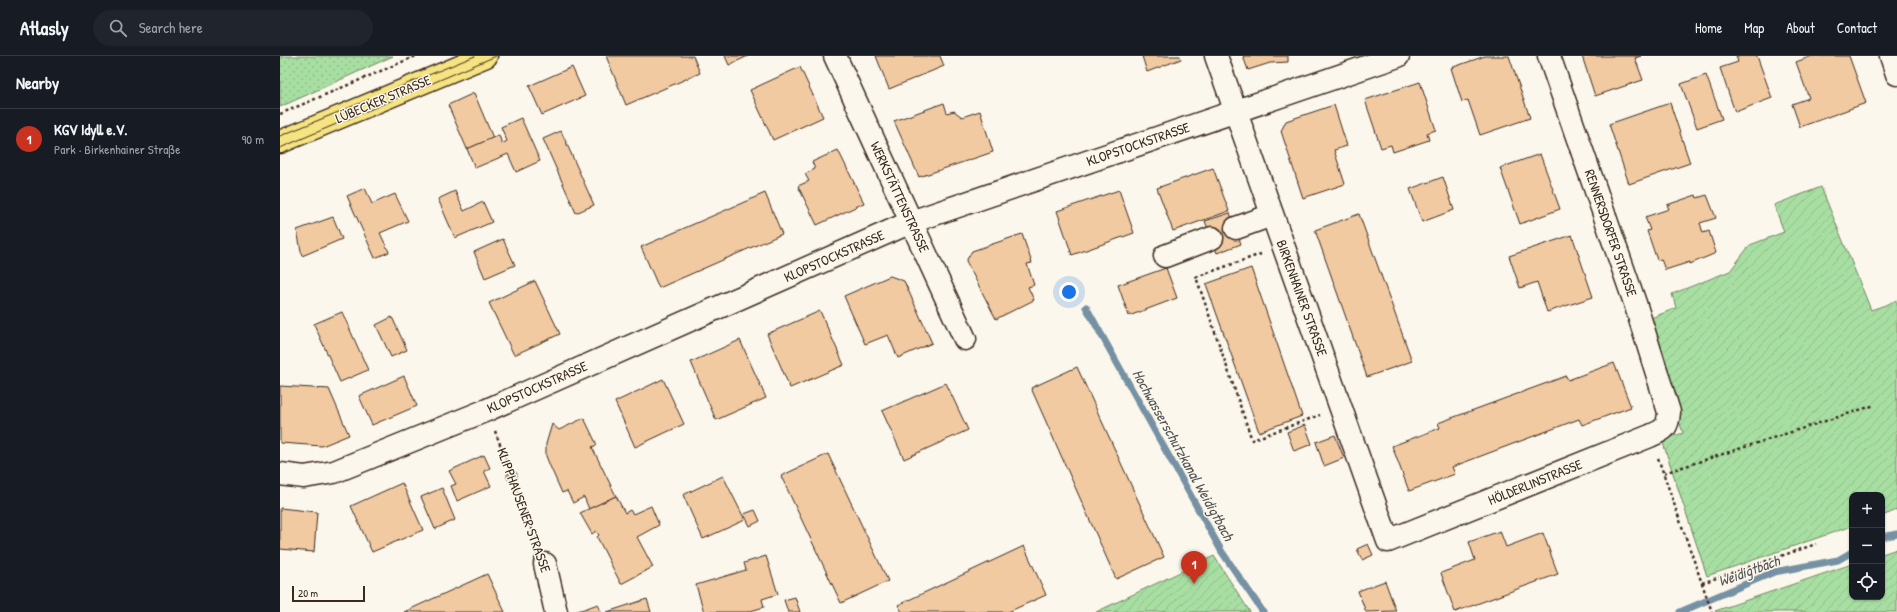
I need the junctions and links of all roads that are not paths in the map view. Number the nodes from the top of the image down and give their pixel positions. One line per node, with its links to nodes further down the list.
1 (486, 56): 9 (main road, LÜBECKER STRASSE)
2 (835, 56): 11 (street, WERKSTÄTTENSTRASSE)
3 (1216, 56): 8 (street, BIRKENHAINER STRASSE)
4 (1398, 56): 8 (street, KLOPSTOCKSTRASSE)
5 (1550, 56): 16 (street, RENNERSDORFER STRASSE)
6 (1891, 56): 7 (street)
7 (1897, 74)
8 (1236, 111): 10 (street, BIRKENHAINER STRASSE); 11 (street, KLOPSTOCKSTRASSE)
9 (280, 142)
10 (1272, 215): 12 (street); 18 (street, BIRKENHAINER STRASSE)
11 (911, 222): 15 (street, WERKSTÄTTENSTRASSE); 17 (street, KLOPSTOCKSTRASSE)
12 (1236, 228)
13 (1212, 238): 14 (street)
14 (1165, 256)
15 (965, 339)
16 (1669, 412): 18 (street, HÖLDERLINSTRASSE)
17 (280, 474)
18 (1388, 541)
19 (545, 564): 20 (street, KLIPPHAUSENER STRASSE)
20 (556, 612)

